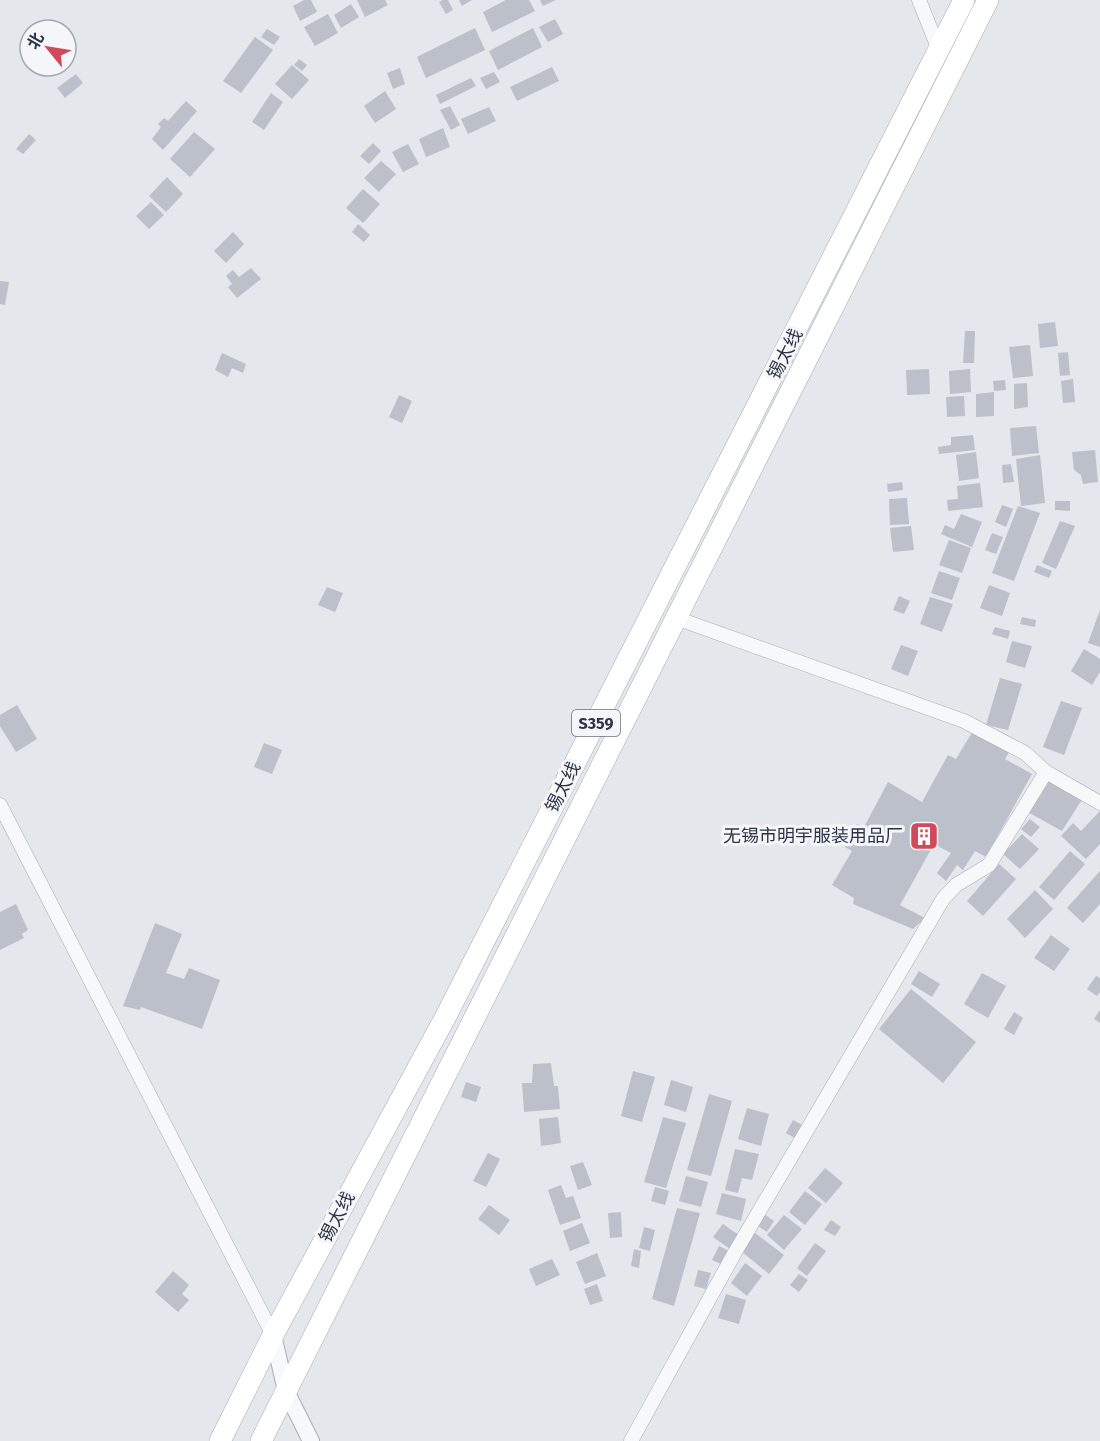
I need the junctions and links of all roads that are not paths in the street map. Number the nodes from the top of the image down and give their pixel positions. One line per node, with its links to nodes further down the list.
1 (919, 0): 4 (street)
2 (964, 0): 4 (main road, 锡太线 / S359)
3 (988, 0): 5 (main road, 锡太线 / S359)
4 (939, 50): 9 (main road, 锡太线 / S359)
5 (676, 618): 6 (street); 10 (main road, 锡太线 / S359)
6 (1046, 772): 7 (street); 14 (street)
7 (1100, 803)
8 (0, 805): 9 (street)
9 (273, 1335): 10 (street); 11 (main road, 锡太线 / S359)
10 (286, 1391): 12 (main road, 锡太线 / S359); 13 (street)
11 (220, 1441)
12 (261, 1441)
13 (311, 1441)
14 (631, 1441)

